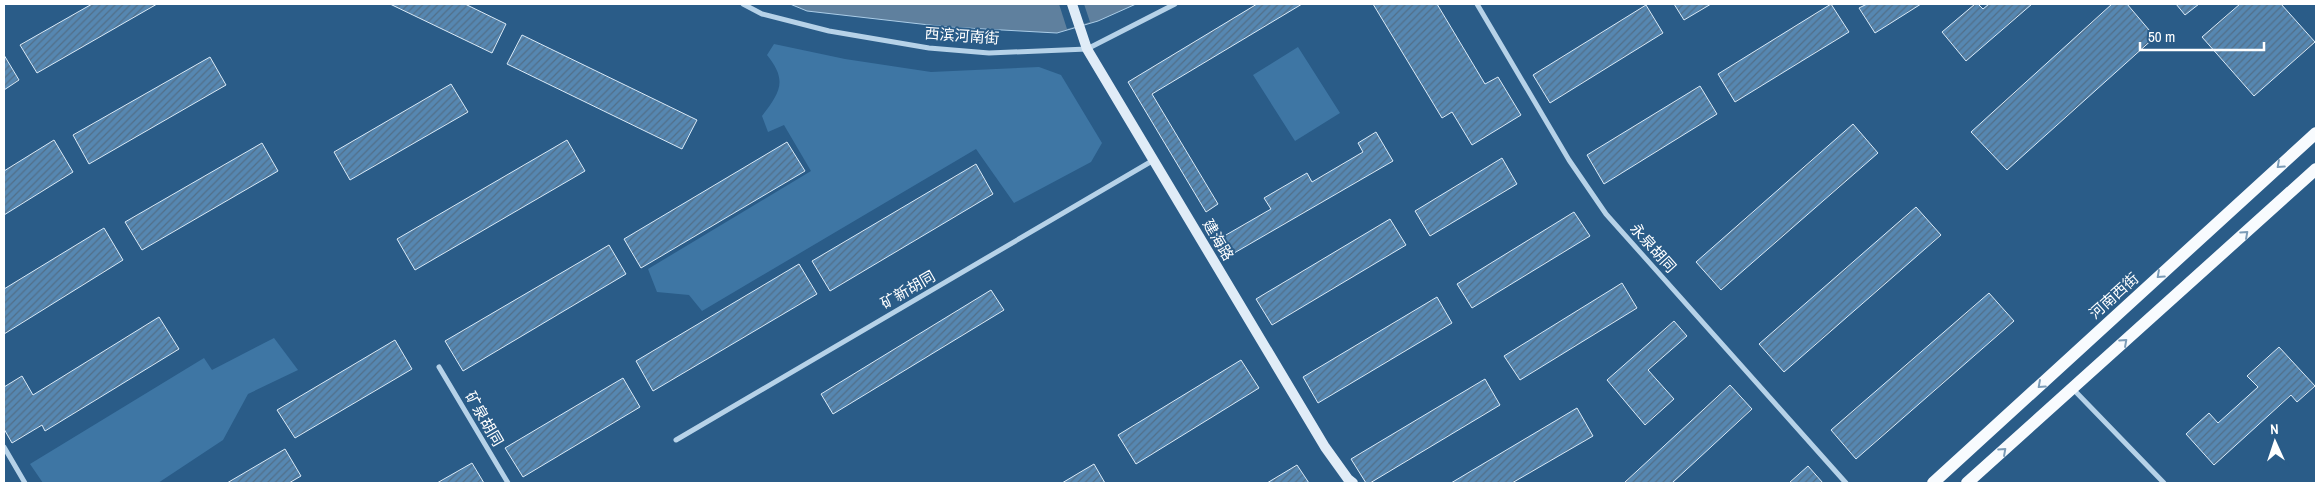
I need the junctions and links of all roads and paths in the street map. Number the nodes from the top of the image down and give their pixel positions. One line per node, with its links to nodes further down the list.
1 (743, 4): 5 (street, 西滨河南街)
2 (1072, 4): 5 (street, 建海路)
3 (1175, 4): 5 (street, 西滨河南街)
4 (1477, 4): 16 (street, 永泉胡同)
5 (1087, 49): 7 (street, 建海路)
6 (2316, 132): 17 (main road, 河南西街, one-way to 17)
7 (1152, 161): 11 (street, 矿新胡同); 15 (street, 建海路)
8 (2316, 169): 10 (main road, one-way to 8)
9 (439, 368): 14 (street, 矿泉胡同)
10 (2072, 388): 18 (main road, one-way to 10); 19 (street)
11 (676, 440)
12 (4, 446): 13 (street)
13 (25, 483)
14 (508, 483)
15 (1353, 483)
16 (1846, 483)
17 (1933, 483)
18 (1967, 483)
19 (2164, 483)

